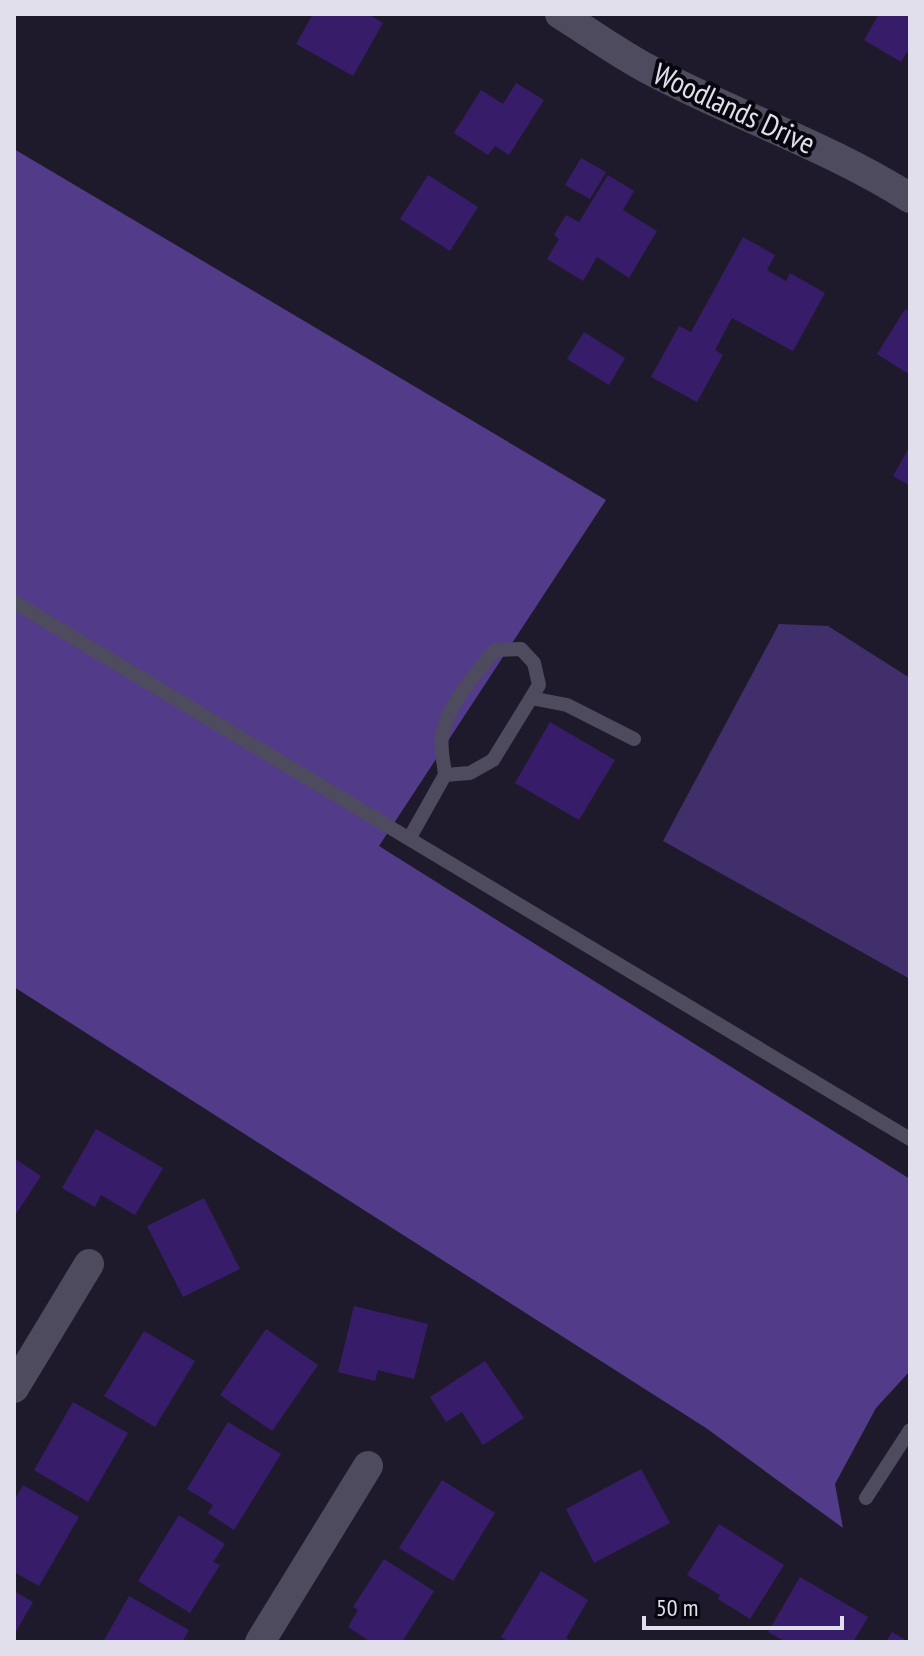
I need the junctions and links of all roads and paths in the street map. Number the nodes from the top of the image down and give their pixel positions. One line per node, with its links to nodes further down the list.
1 (560, 14): 2 (street, Woodlands Drive)
2 (910, 198)
3 (14, 602): 7 (lane)
4 (531, 698): 5 (lane); 6 (lane); 6 (lane)
5 (634, 739)
6 (445, 775): 7 (lane)
7 (409, 839): 8 (lane)
8 (910, 1139)
9 (89, 1264): 10 (street)
10 (14, 1388)
11 (910, 1430): 13 (lane)
12 (368, 1466): 14 (street)
13 (866, 1498)
14 (260, 1642)

